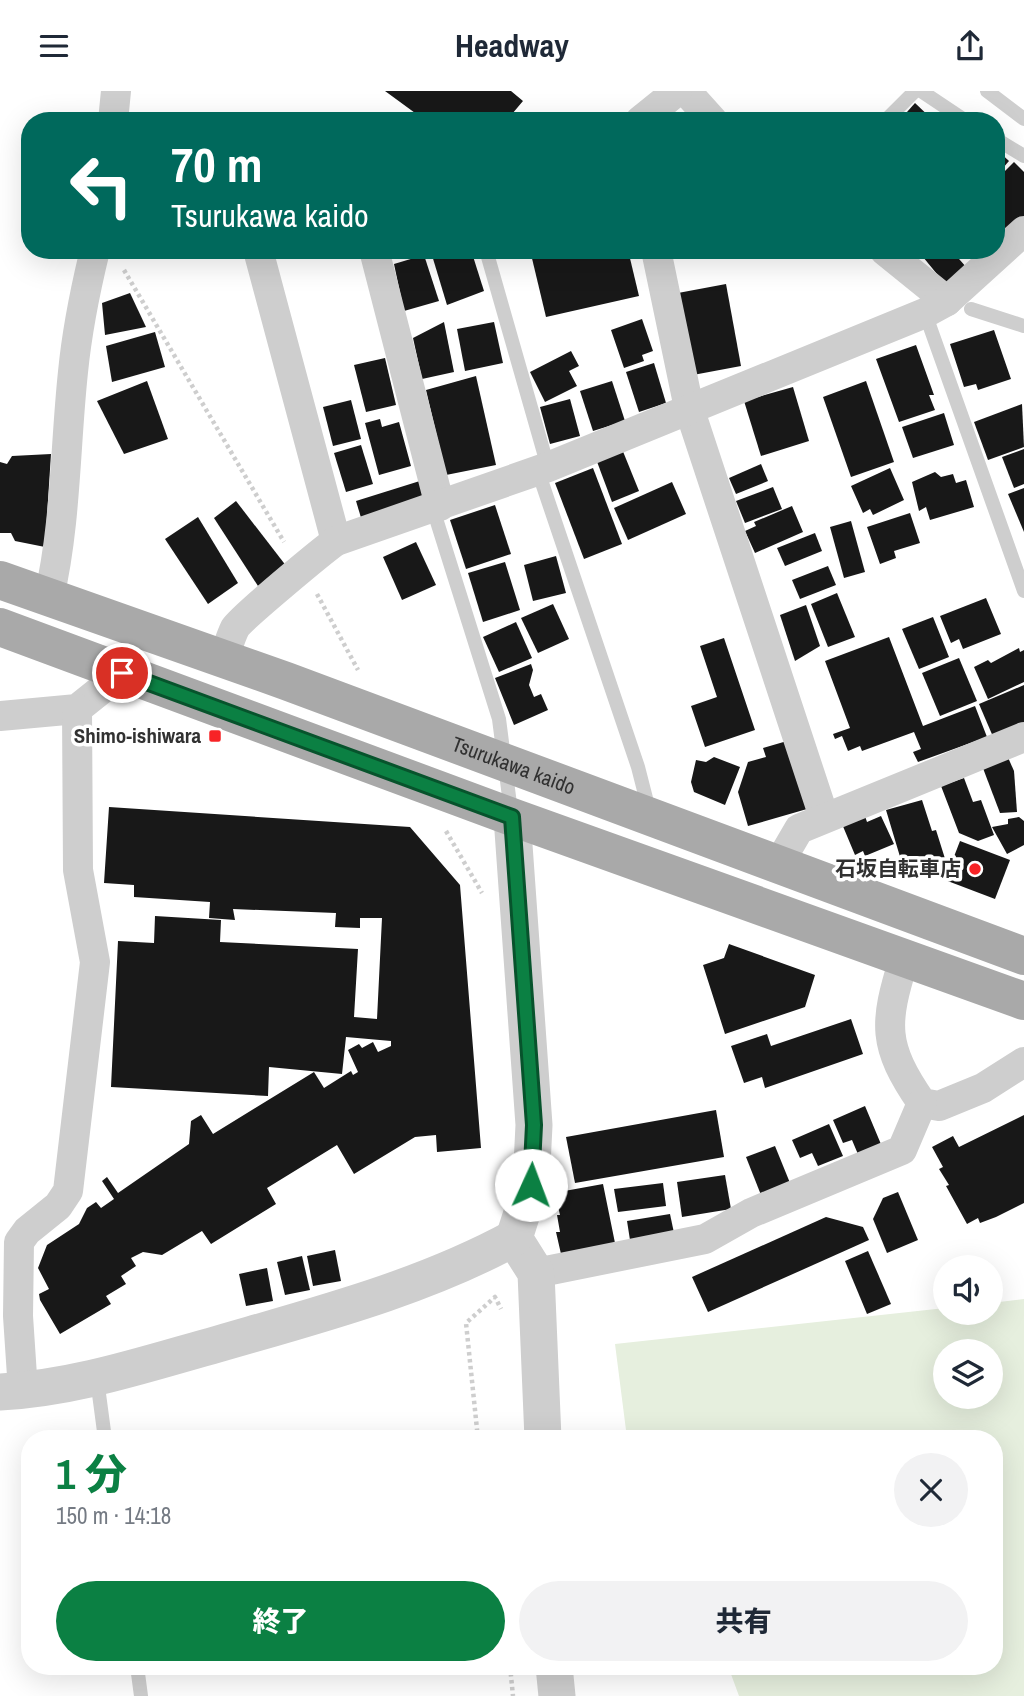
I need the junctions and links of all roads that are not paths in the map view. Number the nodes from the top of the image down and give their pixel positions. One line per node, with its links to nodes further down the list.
1 (116, 91): 7 (street)
2 (677, 91): 8 (street)
3 (686, 91): 9 (street)
4 (915, 91): 10 (lane)
5 (921, 91): 11 (lane)
6 (987, 91): 12 (lane)
7 (114, 112)
8 (651, 112)
9 (705, 112)
10 (894, 112)
11 (952, 112)
12 (1024, 119)
13 (1005, 144): 14 (lane)
14 (1024, 156)
15 (1024, 231): 16 (street)
16 (1005, 250)
17 (106, 259): 32 (street)
18 (260, 259): 29 (street)
19 (380, 259): 28 (street)
20 (488, 259): 27 (lane)
21 (658, 259): 26 (street)
22 (894, 259): 24 (street)
23 (996, 259): 24 (street)
24 (948, 308): 25 (lane); 26 (street); 31 (lane)
25 (1024, 326)
26 (689, 408): 27 (street); 42 (street)
27 (543, 469): 28 (street); 40 (lane)
28 (437, 508): 29 (street); 39 (lane)
29 (336, 541): 34 (street)
30 (0, 580): 32 (main road, Tsurukawa kaido)
31 (1024, 591)
32 (48, 597): 34 (main road, Tsurukawa kaido)
33 (0, 627): 35 (main road)
34 (223, 660): 39 (main road, Tsurukawa kaido)
35 (122, 673): 36 (street); 41 (main road)
36 (77, 709): 37 (street); 52 (street)
37 (0, 716)
38 (1024, 737): 42 (street)
39 (505, 763): 40 (main road, Tsurukawa kaido); 41 (lane)
40 (650, 815): 43 (main road, Tsurukawa kaido)
41 (512, 817): 45 (main road); 49 (street)
42 (824, 817): 43 (street)
43 (778, 865): 44 (main road, Tsurukawa kaido)
44 (1024, 956)
45 (904, 959): 46 (main road); 48 (street)
46 (1024, 1001)
47 (1024, 1062): 48 (street)
48 (922, 1103): 50 (street)
49 (514, 1238): 50 (street); 51 (street)
50 (537, 1273): 54 (street)
51 (97, 1379): 52 (street); 53 (lane)
52 (11, 1392)
53 (104, 1430)
54 (525, 1430)
55 (138, 1675): 57 (lane)
56 (555, 1675): 58 (street)
57 (141, 1696)
58 (557, 1696)

